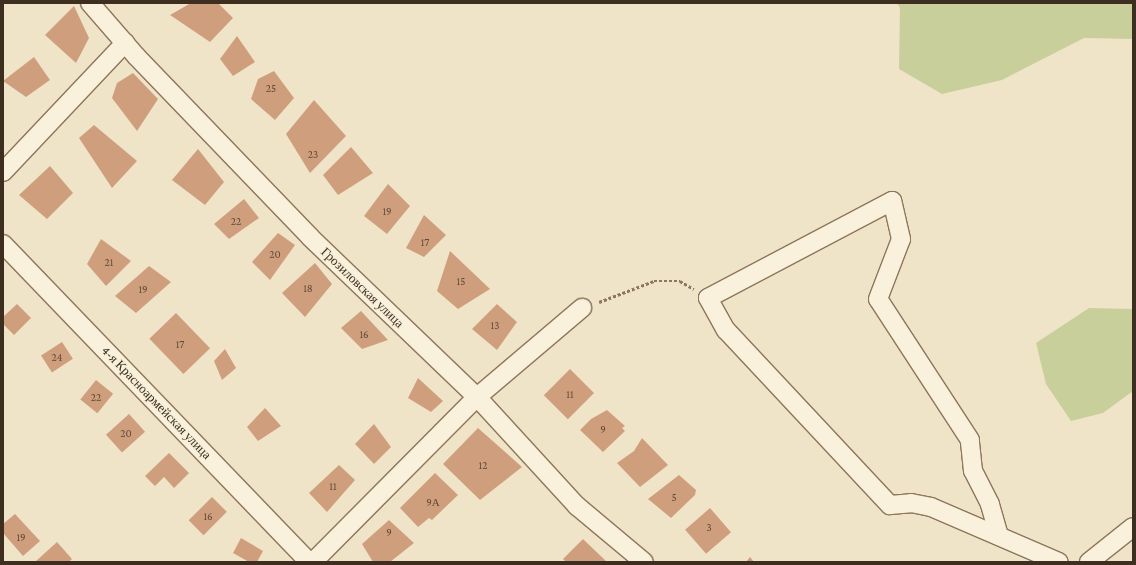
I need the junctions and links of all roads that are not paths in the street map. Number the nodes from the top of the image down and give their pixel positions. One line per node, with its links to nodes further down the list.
1 (90, 3): 2 (street, Грозиловская улица)
2 (125, 43): 3 (street); 6 (street, Грозиловская улица)
3 (3, 172)
4 (3, 244): 9 (street, 4-я Красноармейская улица)
5 (582, 308): 6 (street)
6 (478, 396): 10 (street); 11 (street, Грозиловская улица)
7 (1132, 530): 13 (street)
8 (999, 536): 8 (street); 12 (street)
9 (309, 562)
10 (313, 562)
11 (644, 562)
12 (1059, 562)
13 (1089, 562)

